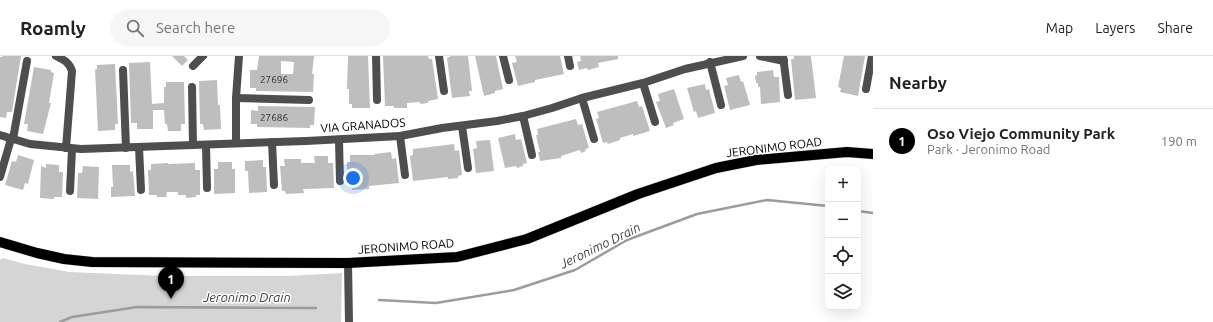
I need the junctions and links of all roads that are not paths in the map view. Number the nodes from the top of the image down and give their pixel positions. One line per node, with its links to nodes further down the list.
1 (56, 56): 42 (street)
2 (204, 56): 14 (street)
3 (239, 56): 24 (street)
4 (376, 56): 27 (street)
5 (439, 56): 22 (street)
6 (503, 56): 18 (street)
7 (568, 56): 15 (street)
8 (743, 56): 13 (street, VIA GRANADOS)
9 (760, 56): 11 (street)
10 (872, 56): 16 (street)
11 (784, 58): 23 (street)
12 (27, 61): 34 (street)
13 (710, 62): 19 (street, VIA GRANADOS); 28 (street)
14 (193, 66)
15 (570, 66)
16 (872, 69): 21 (street)
17 (123, 70): 43 (street)
18 (509, 80)
19 (643, 83): 25 (street, VIA GRANADOS); 30 (street)
20 (192, 88): 39 (street)
21 (866, 89)
22 (444, 91)
23 (788, 95)
24 (236, 98): 26 (street); 38 (street)
25 (582, 98): 29 (street, VIA GRANADOS); 35 (street)
26 (309, 100)
27 (377, 100)
28 (721, 105)
29 (523, 116): 31 (street, VIA GRANADOS); 45 (street)
30 (655, 122)
31 (462, 126): 33 (street, VIA GRANADOS); 46 (street)
32 (0, 135): 34 (street, VIA GRANADOS)
33 (400, 136): 36 (street, VIA GRANADOS); 47 (street)
34 (12, 139): 42 (street, VIA GRANADOS); 48 (street)
35 (594, 139)
36 (339, 140): 37 (street, VIA GRANADOS); 49 (street)
37 (272, 142): 38 (street, VIA GRANADOS); 50 (street)
38 (236, 143): 40 (street, VIA GRANADOS)
39 (193, 145): 40 (street, VIA GRANADOS); 41 (street, VIA GRANADOS)
40 (206, 145): 51 (street)
41 (140, 147): 43 (street, VIA GRANADOS); 52 (street)
42 (69, 148): 43 (street, VIA GRANADOS); 53 (street)
43 (126, 148)
44 (873, 154): 55 (main road, JERONIMO ROAD)
45 (532, 155)
46 (468, 168)
47 (405, 175)
48 (0, 177)
49 (340, 181)
50 (274, 185)
51 (208, 188)
52 (142, 190)
53 (70, 191)
54 (0, 242): 55 (main road, JERONIMO ROAD)
55 (348, 263): 56 (street)
56 (349, 322)

